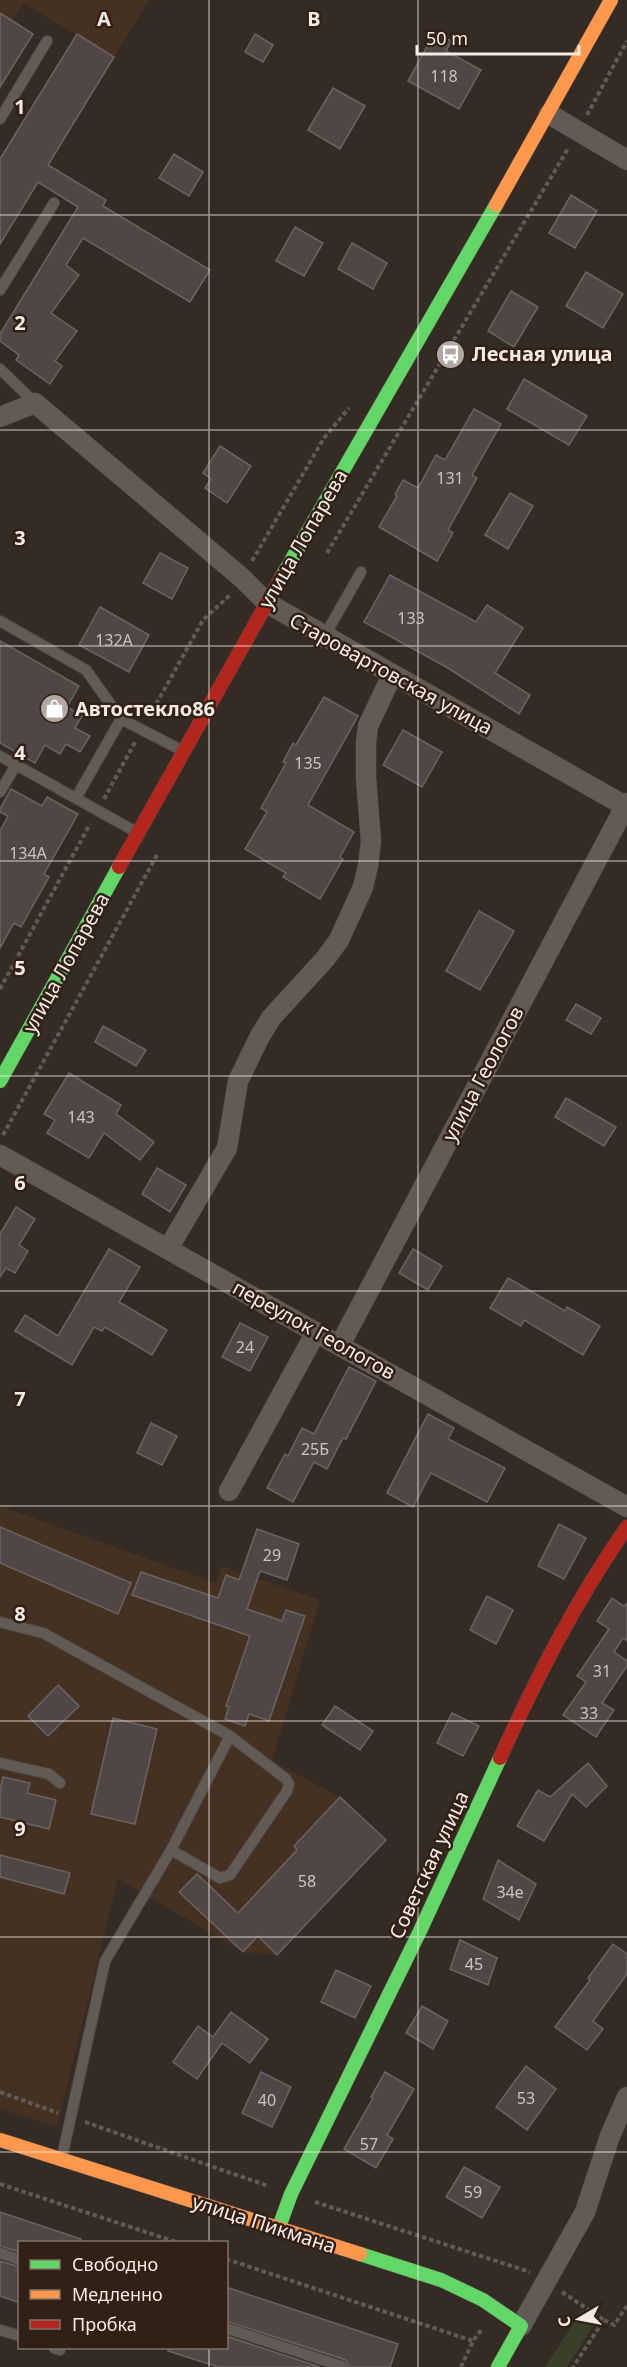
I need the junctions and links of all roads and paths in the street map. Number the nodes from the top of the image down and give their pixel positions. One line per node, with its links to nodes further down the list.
1 (611, 0): 4 (street, улица Лопарева)
2 (47, 41): 5 (lane)
3 (627, 41): 6 (path)
4 (549, 114): 6 (street); 17 (street, улица Лопарева)
5 (0, 118)
6 (578, 131): 7 (street); 14 (path)
7 (627, 160)
8 (54, 203): 9 (lane)
9 (0, 290)
10 (0, 369): 12 (lane)
11 (354, 402): 16 (path)
12 (34, 403): 13 (street); 16 (street, Старовартовская улица)
13 (0, 417)
14 (324, 558)
15 (361, 572): 19 (lane)
16 (242, 578): 17 (street, Старовартовская улица); 22 (path)
17 (267, 603): 19 (street, Старовартовская улица); 23 (street, улица Лопарева)
18 (0, 621): 21 (lane)
19 (324, 637): 20 (street, Старовартовская улица)
20 (392, 675): 28 (street, Старовартовская улица); 36 (street)
21 (122, 719): 22 (lane); 27 (lane)
22 (142, 730): 23 (lane); 29 (path)
23 (183, 752): 30 (street, улица Лопарева)
24 (0, 756): 25 (lane)
25 (16, 765): 26 (lane); 27 (lane)
26 (0, 792)
27 (76, 798): 29 (lane)
28 (626, 805): 38 (street, улица Геологов)
29 (98, 811): 30 (lane); 32 (path)
30 (138, 833): 33 (street, улица Лопарева)
31 (162, 847): 34 (path)
32 (0, 989)
33 (0, 1081)
34 (0, 1141)
35 (0, 1155): 36 (street, переулок Геологов)
36 (168, 1249): 37 (street, переулок Геологов)
37 (316, 1332): 38 (street, переулок Геологов); 39 (street)
38 (340, 1345): 40 (street, переулок Геологов)
39 (229, 1491)
40 (627, 1507)
41 (627, 1527): 53 (street, Советская улица)
42 (0, 1622): 43 (lane)
43 (230, 1736): 46 (lane); 46 (lane)
44 (0, 1763): 45 (lane)
45 (60, 1783)
46 (171, 1850): 49 (lane)
47 (0, 2092): 49 (path)
48 (627, 2097): 59 (street)
49 (71, 2117): 51 (lane); 53 (path)
50 (0, 2140): 51 (street, улица Пикмана)
51 (62, 2160): 54 (street, улица Пикмана)
52 (0, 2184): 55 (path)
53 (291, 2194): 54 (street, Советская улица); 59 (path)
54 (279, 2227): 62 (street, улица Пикмана)
55 (173, 2241)
56 (0, 2253): 57 (lane)
57 (18, 2259)
58 (228, 2260): 67 (path)
59 (545, 2281): 61 (path); 62 (street)
60 (627, 2306): 61 (path)
61 (604, 2320): 69 (path)
62 (521, 2326): 68 (street)
63 (228, 2329): 66 (lane)
64 (0, 2330): 65 (lane)
65 (18, 2335)
66 (344, 2367)
67 (461, 2367)
68 (498, 2367)
69 (573, 2367)

